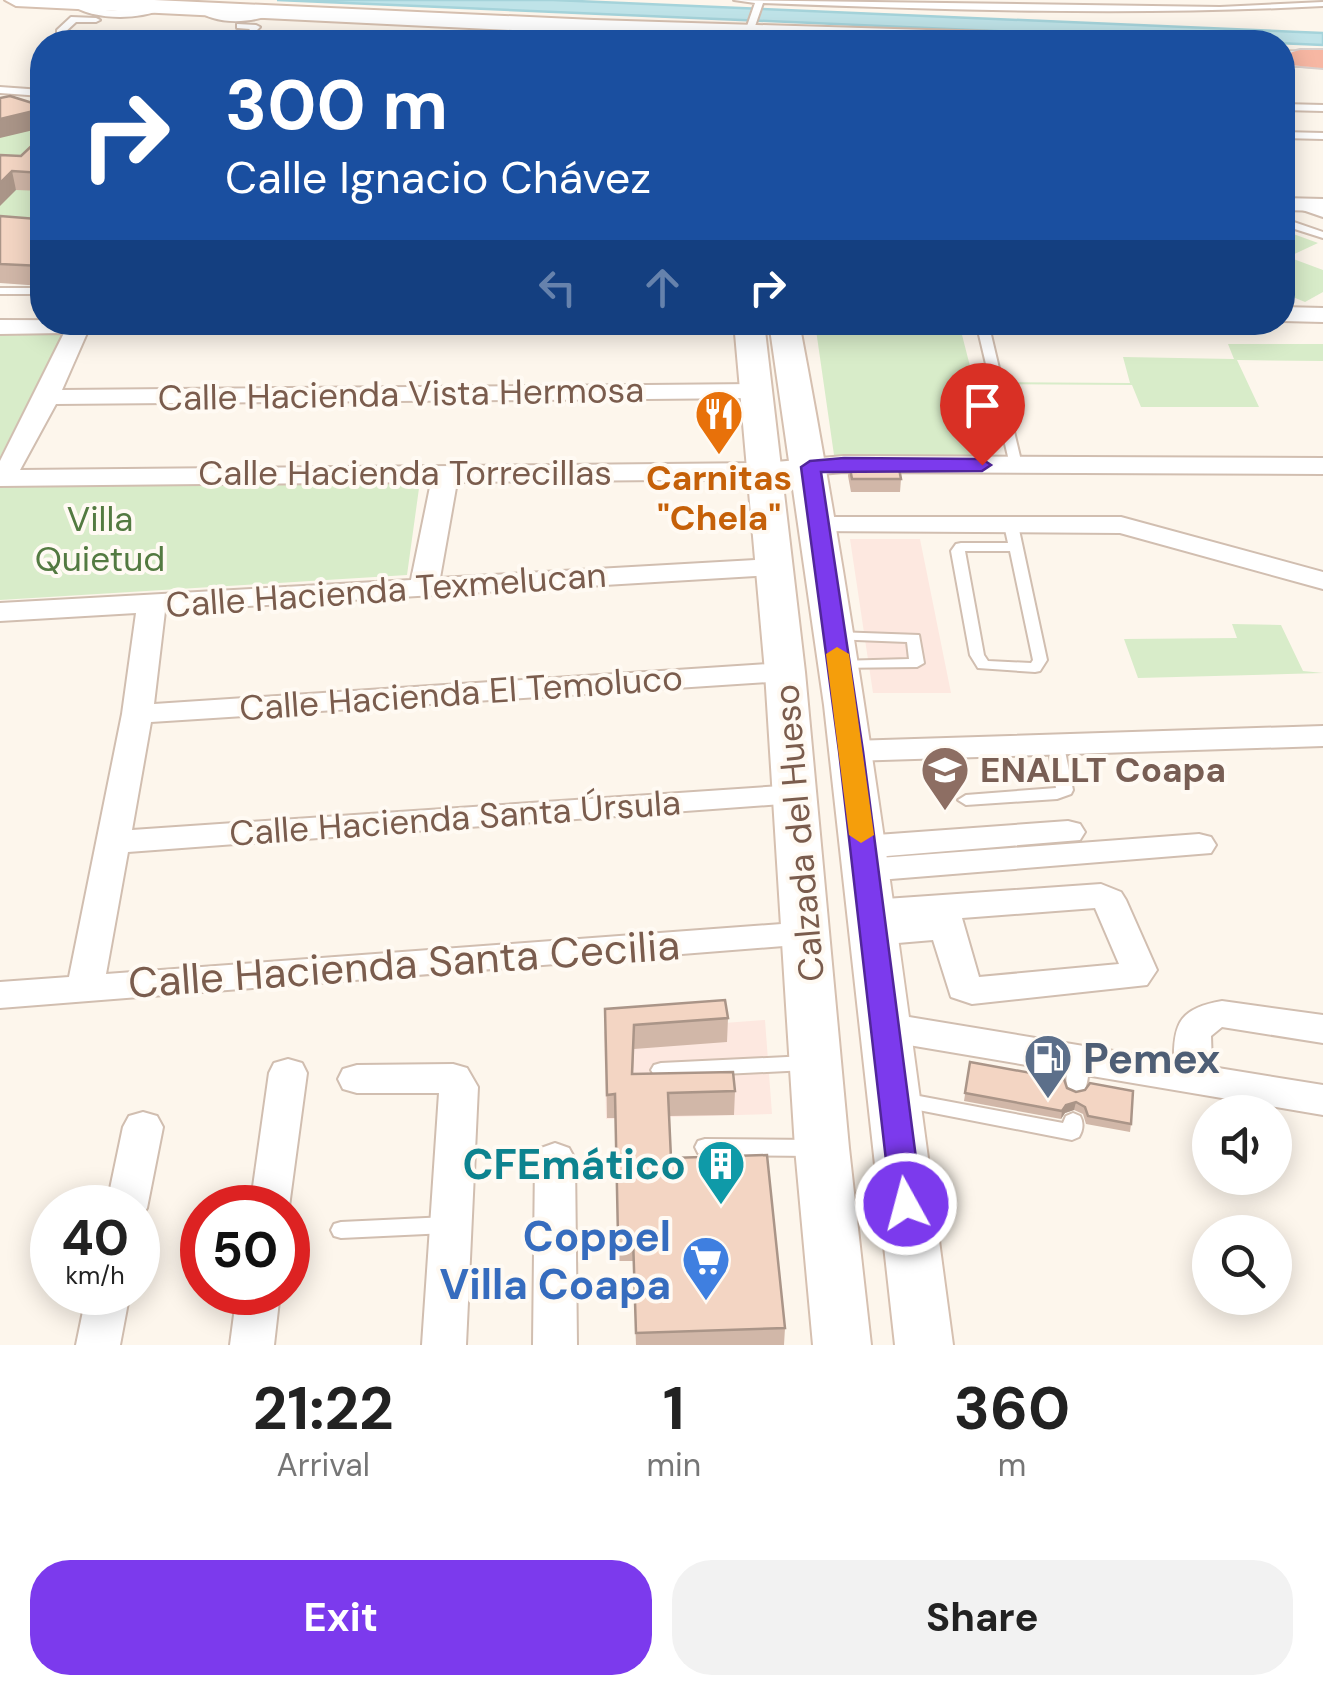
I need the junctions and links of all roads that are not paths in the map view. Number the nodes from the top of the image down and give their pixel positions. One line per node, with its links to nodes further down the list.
1 (16, 0): 3 (main road)
2 (738, 0): 12 (lane)
3 (72, 3): 5 (main road); 7 (lane)
4 (1323, 4): 12 (lane)
5 (172, 7): 6 (main road); 7 (lane)
6 (199, 8): 8 (main road); 9 (lane)
7 (111, 12): 10 (lane)
8 (276, 12): 9 (lane); 15 (main road)
9 (228, 17): 14 (lane)
10 (102, 20): 11 (lane); 13 (lane)
11 (132, 21)
12 (744, 27): 16 (main road); 17 (main road)
13 (62, 30)
14 (253, 30)
15 (522, 30)
16 (672, 30)
17 (813, 30)
18 (0, 90): 19 (lane)
19 (30, 91)
20 (1295, 107): 21 (lane)
21 (1323, 108)
22 (1295, 135): 23 (lane)
23 (1323, 136)
24 (1323, 205): 25 (street)
25 (1295, 209)
26 (1295, 211): 27 (lane)
27 (1323, 214)
28 (1295, 216): 29 (lane)
29 (1323, 235)
30 (0, 291): 31 (lane)
31 (30, 291)
32 (1295, 314): 33 (street)
33 (1323, 315)
34 (0, 327): 35 (street)
35 (30, 327)
36 (75, 335): 41 (street)
37 (750, 335): 40 (main road, Calzada del Hueso)
38 (786, 335): 44 (main road, Calzada del Hueso)
39 (985, 335): 42 (lane)
40 (756, 391): 41 (street, Calle Hacienda Vista Hermosa); 45 (main road, Calzada del Hueso)
41 (46, 398): 47 (street)
42 (1016, 465): 43 (street, Calle Hacienda Torrecillas); 44 (street, Calle Hacienda Torrecillas)
43 (1323, 466)
44 (810, 467): 45 (street, Calle Hacienda Torrecillas); 48 (main road, Calzada del Hueso)
45 (764, 471): 46 (street, Calle Hacienda Torrecillas); 50 (main road, Calzada del Hueso)
46 (446, 472): 47 (street, Calle Hacienda Torrecillas); 52 (street)
47 (2, 478)
48 (818, 525): 49 (street); 59 (main road, Calzada del Hueso)
49 (1013, 536): 49 (lane); 51 (street)
50 (772, 567): 52 (street, Calle Hacienda Texmelucan); 55 (main road, Calzada del Hueso)
51 (1323, 581)
52 (424, 588): 53 (street, Calle Hacienda Texmelucan)
53 (151, 605): 54 (street, Calle Hacienda Texmelucan); 56 (street)
54 (0, 612)
55 (785, 672): 56 (street, Calle Hacienda El Temoluco); 60 (main road, Calzada del Hueso)
56 (137, 714): 63 (street)
57 (1323, 736): 58 (street)
58 (1056, 746): 59 (street); 61 (lane)
59 (851, 751): 65 (main road, Calzada del Hueso)
60 (796, 795): 63 (street, Calle Hacienda Santa Úrsula); 67 (main road, Calzada del Hueso)
61 (966, 800)
62 (1068, 832): 65 (street)
63 (114, 842): 68 (street)
64 (1199, 846): 65 (street)
65 (868, 891): 66 (street); 70 (main road, Calzada del Hueso)
66 (944, 917): 66 (street)
67 (808, 934): 68 (street, Calle Hacienda Santa Cecilia); 72 (main road, Calzada del Hueso)
68 (85, 988): 69 (street, Calle Hacienda Santa Cecilia)
69 (0, 995)
70 (886, 1027): 76 (street); 77 (main road, Calzada del Hueso)
71 (1323, 1029): 76 (street)
72 (817, 1062): 73 (lane); 82 (main road, Calzada del Hueso)
73 (662, 1070)
74 (288, 1072): 85 (street)
75 (357, 1079): 86 (street)
76 (1193, 1079): 78 (street)
77 (894, 1099): 79 (lane); 95 (main road, Calzada del Hueso)
78 (1323, 1100)
79 (1073, 1122)
80 (143, 1127): 84 (street)
81 (705, 1147): 82 (lane)
82 (822, 1148): 94 (main road, Calzada del Hueso)
83 (556, 1159): 93 (street)
84 (131, 1185)
85 (273, 1185)
86 (450, 1225): 87 (lane); 92 (street)
87 (341, 1230)
88 (104, 1315): 90 (street)
89 (256, 1315): 91 (street)
90 (98, 1345)
91 (252, 1345)
92 (444, 1345)
93 (555, 1345)
94 (842, 1345)
95 (924, 1345)

